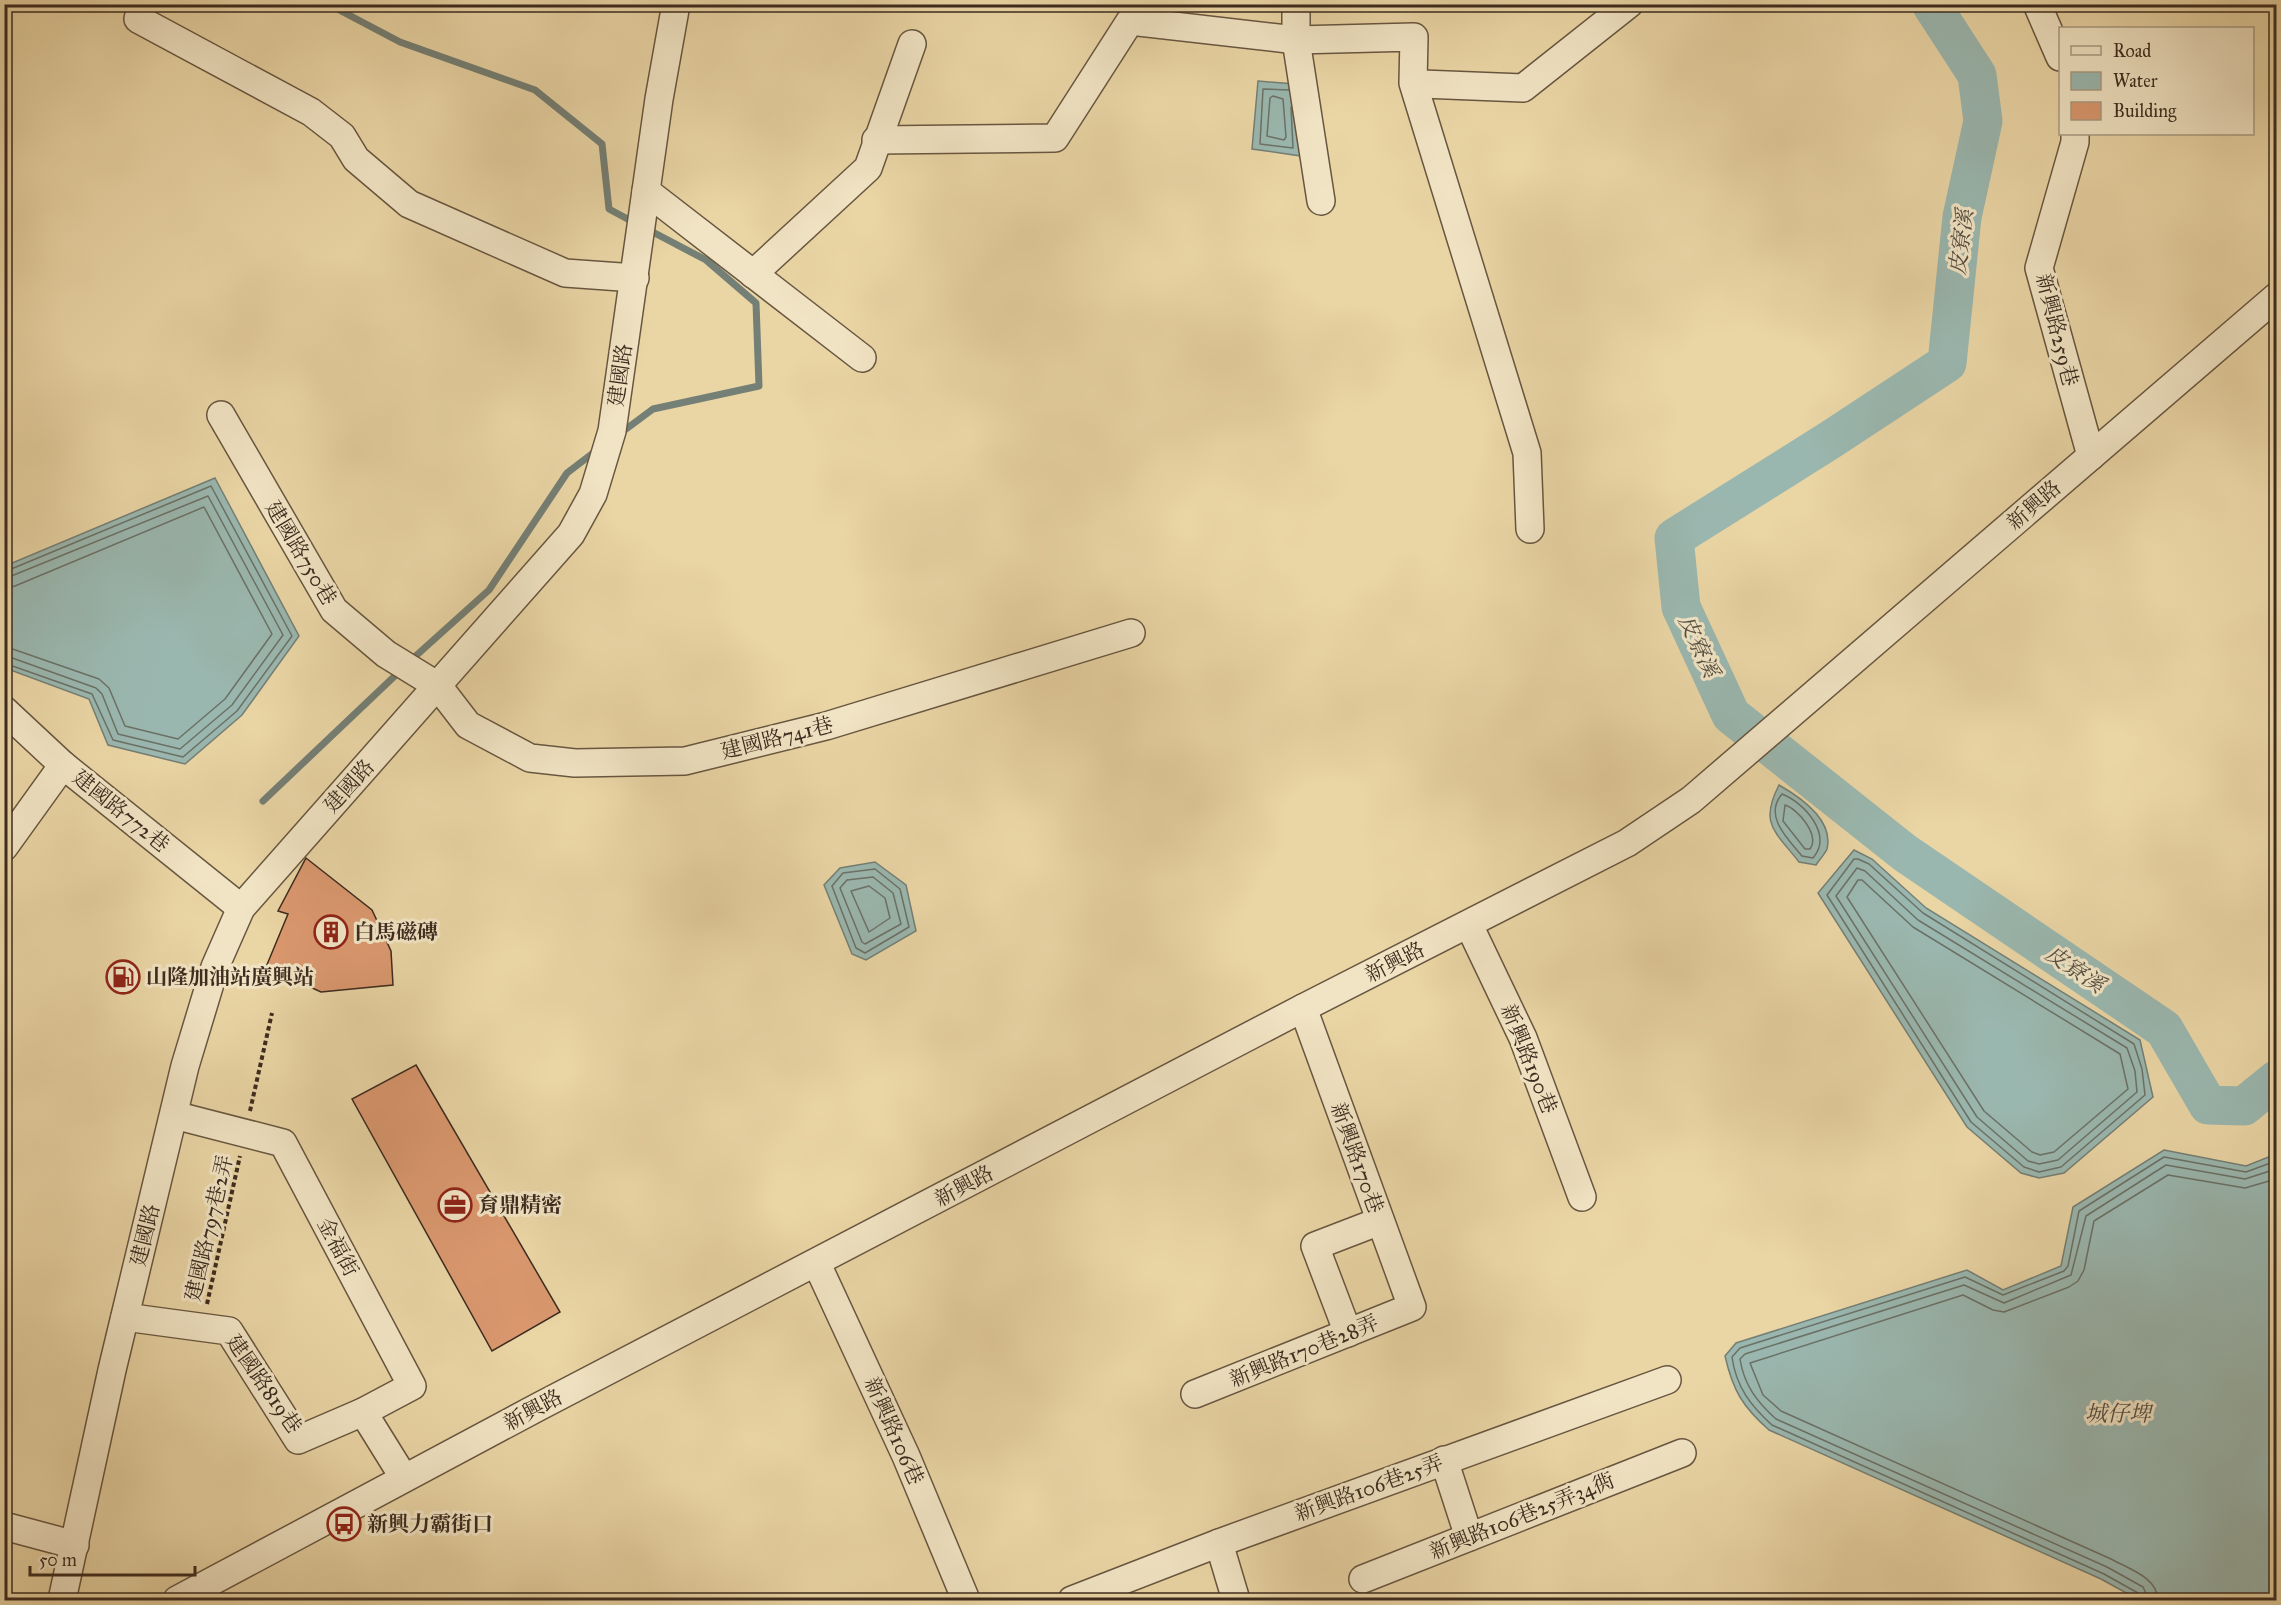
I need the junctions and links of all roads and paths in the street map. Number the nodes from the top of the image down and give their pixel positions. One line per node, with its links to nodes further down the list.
1 (142, 4): 16 (street)
2 (676, 4): 14 (street, 建國路)
3 (1296, 4): 7 (street)
4 (1629, 4): 10 (street)
5 (2037, 4): 9 (street)
6 (1126, 13): 7 (street); 12 (street)
7 (1296, 40): 13 (street); 21 (street)
8 (912, 44): 12 (street)
9 (2059, 53)
10 (1422, 84)
11 (2075, 135): 20 (street, 新興路259巷)
12 (876, 140): 15 (street)
13 (1321, 201)
14 (643, 215): 15 (street); 16 (street, 建國路)
15 (753, 274): 18 (street)
16 (634, 278): 23 (street, 建國路)
17 (2277, 297): 20 (street, 新興路)
18 (862, 358)
19 (221, 415): 23 (street, 建國路750巷)
20 (2091, 456): 28 (street, 新興路)
21 (1530, 529)
22 (1131, 633): 23 (street, 建國路741巷)
23 (438, 686): 27 (street, 建國路)
24 (4, 710): 25 (street, 建國路772巷)
25 (63, 765): 26 (street); 27 (street, 建國路772巷)
26 (4, 847)
27 (241, 908): 31 (street, 建國路)
28 (1469, 925): 29 (street, 新興路); 33 (street, 新興路190巷)
29 (1303, 1008): 34 (street, 新興路170巷); 35 (street, 新興路)
30 (272, 1012): 32 (path, 建國路797巷2弄)
31 (174, 1115): 32 (street, 金福街); 37 (street, 建國路)
32 (245, 1133): 38 (path, 建國路797巷2弄); 42 (street, 金福街)
33 (1582, 1197)
34 (1380, 1221): 36 (street, 新興路170巷); 39 (street)
35 (817, 1264): 45 (street, 新興路); 53 (street, 新興路106巷)
36 (1412, 1307): 39 (street, 新興路170巷28弄)
37 (125, 1317): 38 (street, 建國路819巷); 49 (street, 建國路)
38 (202, 1328): 42 (street, 建國路819巷)
39 (1348, 1333): 41 (street, 新興路170巷28弄)
40 (1667, 1380): 44 (street, 新興路106巷25弄)
41 (1196, 1394)
42 (363, 1412): 45 (street)
43 (1682, 1453): 47 (street, 新興路106巷25弄34衖)
44 (1444, 1460): 47 (street); 48 (street, 新興路106巷25弄)
45 (404, 1478): 51 (street, 新興路)
46 (4, 1526): 49 (street)
47 (1469, 1538): 50 (street, 新興路106巷25弄34衖)
48 (1219, 1543): 54 (street, 新興路106巷25弄); 55 (street)
49 (75, 1545): 52 (street, 建國路)
50 (1363, 1579)
51 (182, 1599)
52 (62, 1600)
53 (966, 1600)
54 (1072, 1600)
55 (1236, 1600)

